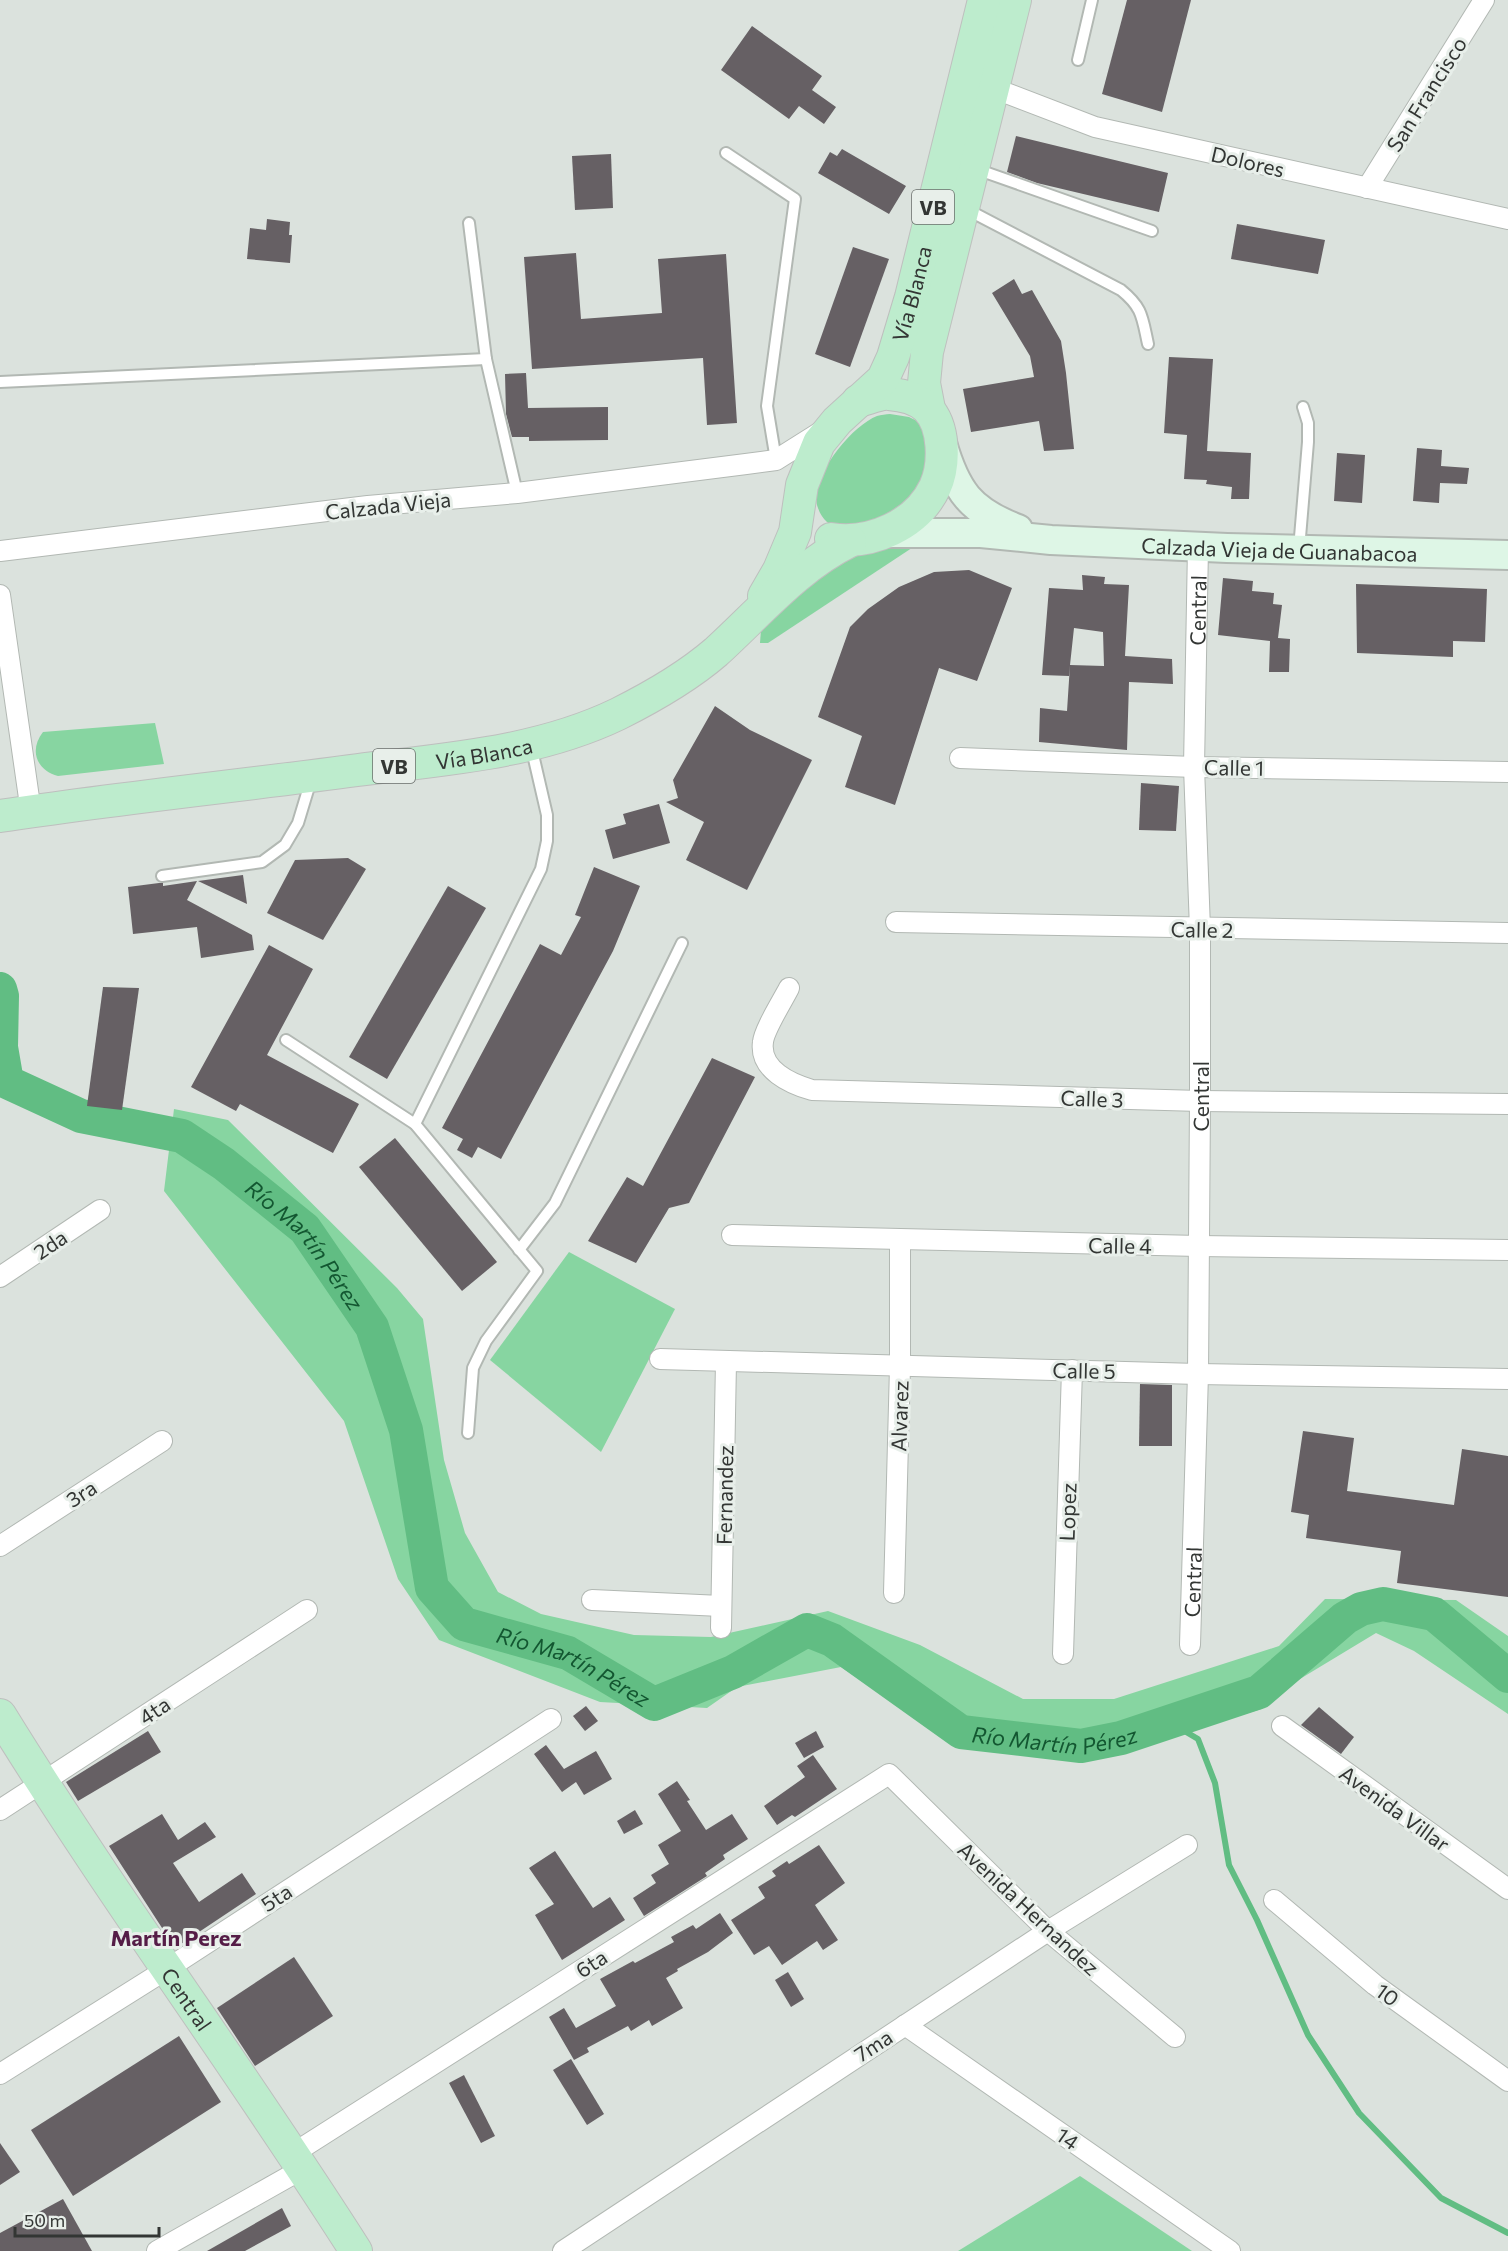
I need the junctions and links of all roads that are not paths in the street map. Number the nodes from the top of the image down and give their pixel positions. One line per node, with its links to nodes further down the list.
1 (984, 0): 17 (main road, Vía Blanca / VB)
2 (1014, 0): 6 (main road, Vía Blanca / VB)
3 (1092, 0): 5 (lane)
4 (1484, 0): 9 (street, San Francisco)
5 (1078, 60)
6 (993, 88): 8 (main road, Vía Blanca / VB); 9 (street, Dolores)
7 (726, 153): 21 (lane)
8 (973, 168): 10 (main road, Vía Blanca / VB); 13 (lane)
9 (1367, 188): 11 (street, Dolores)
10 (963, 207): 14 (lane); 19 (main road, Vía Blanca / VB)
11 (1508, 219)
12 (469, 223): 15 (lane)
13 (1152, 231)
14 (1148, 344)
15 (486, 359): 16 (lane); 22 (lane)
16 (0, 382)
17 (858, 401): 19 (main road, VB); 21 (street, Calzada Vieja); 23 (main road, VB)
18 (1303, 407): 28 (lane)
19 (929, 409): 20 (main road, VB)
20 (940, 438): 24 (main road, VB); 25 (main road)
21 (776, 460): 22 (street, Calzada Vieja); 23 (street)
22 (517, 493): 29 (street, Calzada Vieja)
23 (800, 504): 26 (main road, VB); 32 (main road, Vía Blanca / VB)
24 (884, 533): 25 (main road); 26 (main road, VB)
25 (1052, 540): 27 (main road, Calzada Vieja de Guanabacoa)
26 (850, 541): 32 (main road, Vía Blanca / VB)
27 (1198, 547): 28 (main road, Calzada Vieja de Guanabacoa); 35 (street, Central)
28 (1299, 550): 30 (main road, Calzada Vieja de Guanabacoa)
29 (0, 551)
30 (1508, 555)
31 (0, 595): 38 (street)
32 (751, 617): 33 (main road, Vía Blanca / VB)
33 (531, 746): 37 (main road, Vía Blanca / VB); 49 (lane)
34 (960, 758): 35 (street, Calle 1)
35 (1194, 767): 36 (street, Calle 1); 42 (street, Central)
36 (1508, 772)
37 (312, 776): 38 (main road, Vía Blanca / VB); 40 (lane)
38 (31, 812): 39 (main road, Vía Blanca / VB)
39 (0, 816)
40 (162, 876)
41 (896, 922): 42 (street, Calle 2)
42 (1200, 929): 43 (street, Calle 2); 47 (street, Central)
43 (1508, 933)
44 (682, 943): 54 (lane)
45 (789, 988): 47 (street, Calle 3)
46 (286, 1040): 49 (lane)
47 (1200, 1101): 48 (street, Calle 3); 53 (street, Central)
48 (1508, 1104)
49 (415, 1124): 54 (lane)
50 (100, 1210): 56 (street, 2da)
51 (732, 1235): 52 (street, Calle 4)
52 (900, 1240): 53 (street, Calle 4); 59 (street, Alvarez)
53 (1199, 1246): 55 (street, Calle 4); 61 (street, Central)
54 (519, 1250): 63 (lane)
55 (1508, 1250)
56 (0, 1278)
57 (660, 1359): 58 (street, Calle 5)
58 (726, 1362): 59 (street, Calle 5); 68 (street, Fernandez)
59 (900, 1367): 60 (street, Calle 5); 66 (street, Alvarez)
60 (1072, 1370): 61 (street, Calle 5); 72 (street, Lopez)
61 (1198, 1374): 62 (street, Calle 5); 71 (street, Central)
62 (1508, 1378)
63 (468, 1433)
64 (162, 1441): 65 (street, 3ra)
65 (0, 1546)
66 (894, 1593)
67 (592, 1599): 68 (street)
68 (722, 1606): 70 (street, Fernandez)
69 (308, 1610): 77 (street, 4ta)
70 (721, 1628)
71 (1190, 1645)
72 (1063, 1653)
73 (0, 1715): 77 (main road, Central)
74 (551, 1719): 83 (street, 5ta)
75 (1282, 1726): 80 (street, Avenida Villar)
76 (889, 1774): 82 (street, Avenida Hernandez); 88 (street, 6ta)
77 (42, 1783): 78 (street, 4ta); 83 (main road, Central)
78 (0, 1810)
79 (1187, 1845): 82 (street, 7ma)
80 (1508, 1889)
81 (1274, 1900): 87 (street, 10)
82 (1048, 1931): 84 (street, 7ma); 85 (street, Avenida Hernandez)
83 (166, 1969): 86 (street, 5ta); 88 (main road, Central)
84 (905, 2025): 91 (street, 7ma); 92 (street, 14)
85 (1175, 2037)
86 (0, 2074)
87 (1508, 2081)
88 (299, 2161): 89 (street, 6ta); 90 (main road, Central)
89 (157, 2251)
90 (356, 2251)
91 (563, 2251)
92 (1230, 2251)

